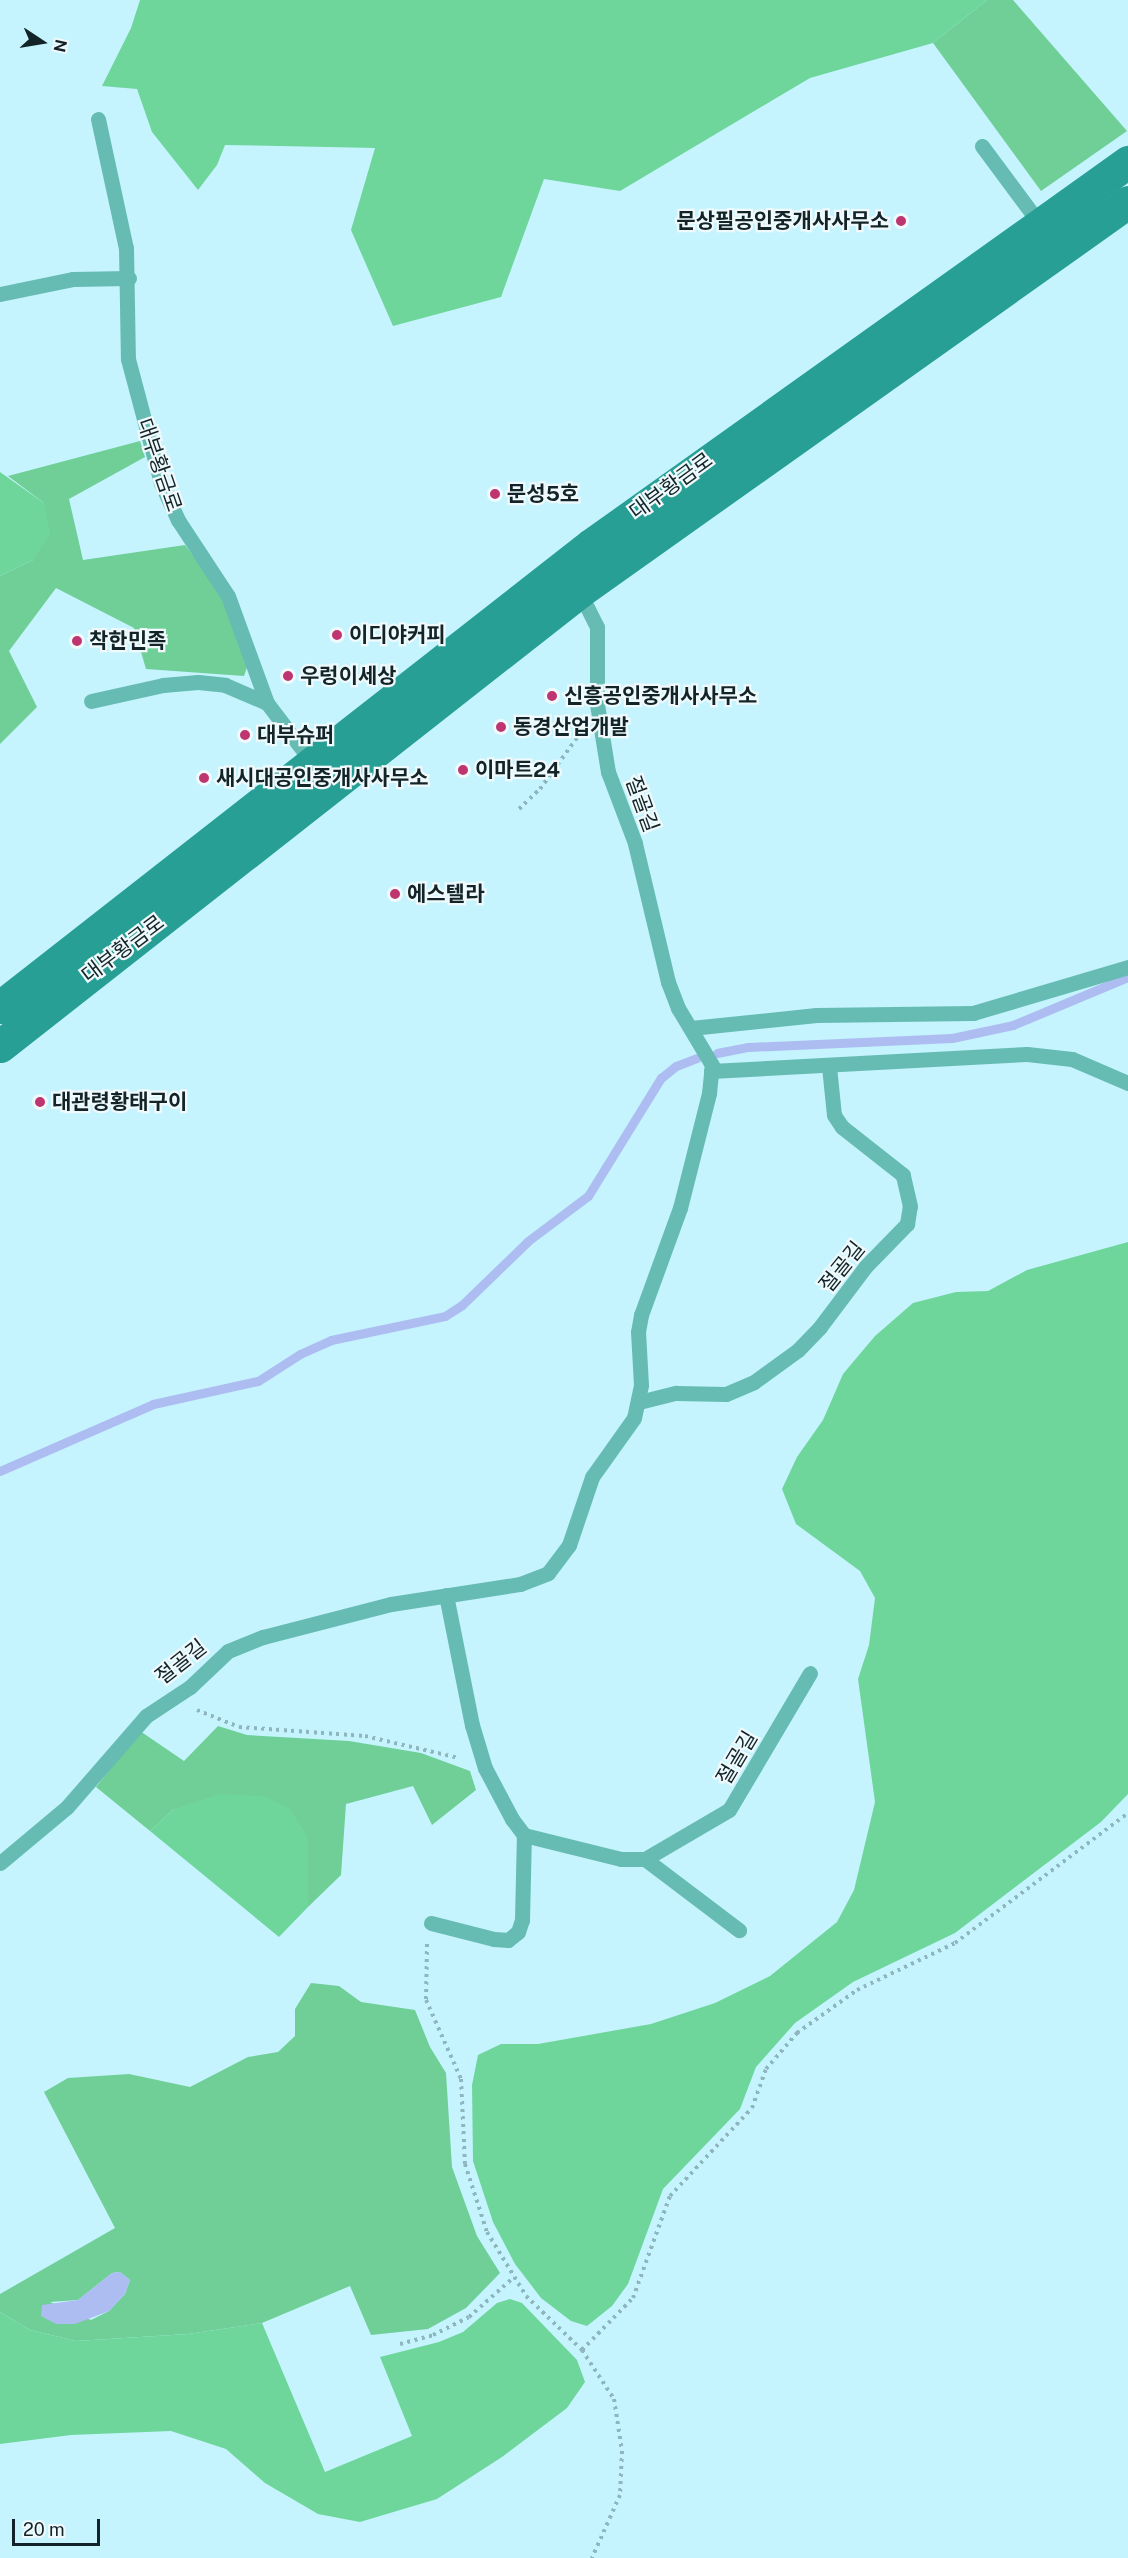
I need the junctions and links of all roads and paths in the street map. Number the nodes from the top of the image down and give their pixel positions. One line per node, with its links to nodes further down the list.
1 (98, 119): 6 (lane, 대부황금로)
2 (982, 146): 5 (lane)
3 (1128, 162): 5 (main road, 대부황금로)
4 (1128, 202): 5 (main road, 대부황금로)
5 (1050, 237): 8 (main road, 대부황금로)
6 (129, 278): 7 (lane); 10 (lane, 대부황금로)
7 (0, 294)
8 (571, 579): 11 (lane, 절골길); 12 (main road, 대부황금로); 13 (main road, 대부황금로)
9 (91, 701): 10 (lane, 대부황금로)
10 (267, 702): 12 (lane, 대부황금로)
11 (597, 704): 14 (path); 17 (lane, 절골길)
12 (312, 763): 13 (lane, 대부황금로); 16 (main road, 대부황금로)
13 (332, 788): 18 (main road, 대부황금로)
14 (519, 810)
15 (1128, 967): 17 (lane)
16 (0, 1007)
17 (691, 1028): 20 (lane, 절골길)
18 (0, 1046)
19 (829, 1067): 20 (lane); 21 (lane); 22 (lane, 절골길)
20 (711, 1071): 22 (lane, 절골길)
21 (1128, 1083)
22 (639, 1402): 23 (lane, 절골길)
23 (446, 1595): 25 (lane, 절골길); 26 (lane)
24 (810, 1674): 29 (lane, 절골길)
25 (172, 1696): 26 (path); 30 (lane, 절골길)
26 (485, 1768): 28 (lane)
27 (1128, 1813): 35 (path)
28 (524, 1835): 29 (lane); 31 (lane)
29 (645, 1859): 32 (lane)
30 (0, 1863)
31 (431, 1923): 33 (path)
32 (739, 1930)
33 (514, 2277): 34 (path); 35 (path)
34 (400, 2344)
35 (582, 2350): 36 (path)
36 (592, 2558)

